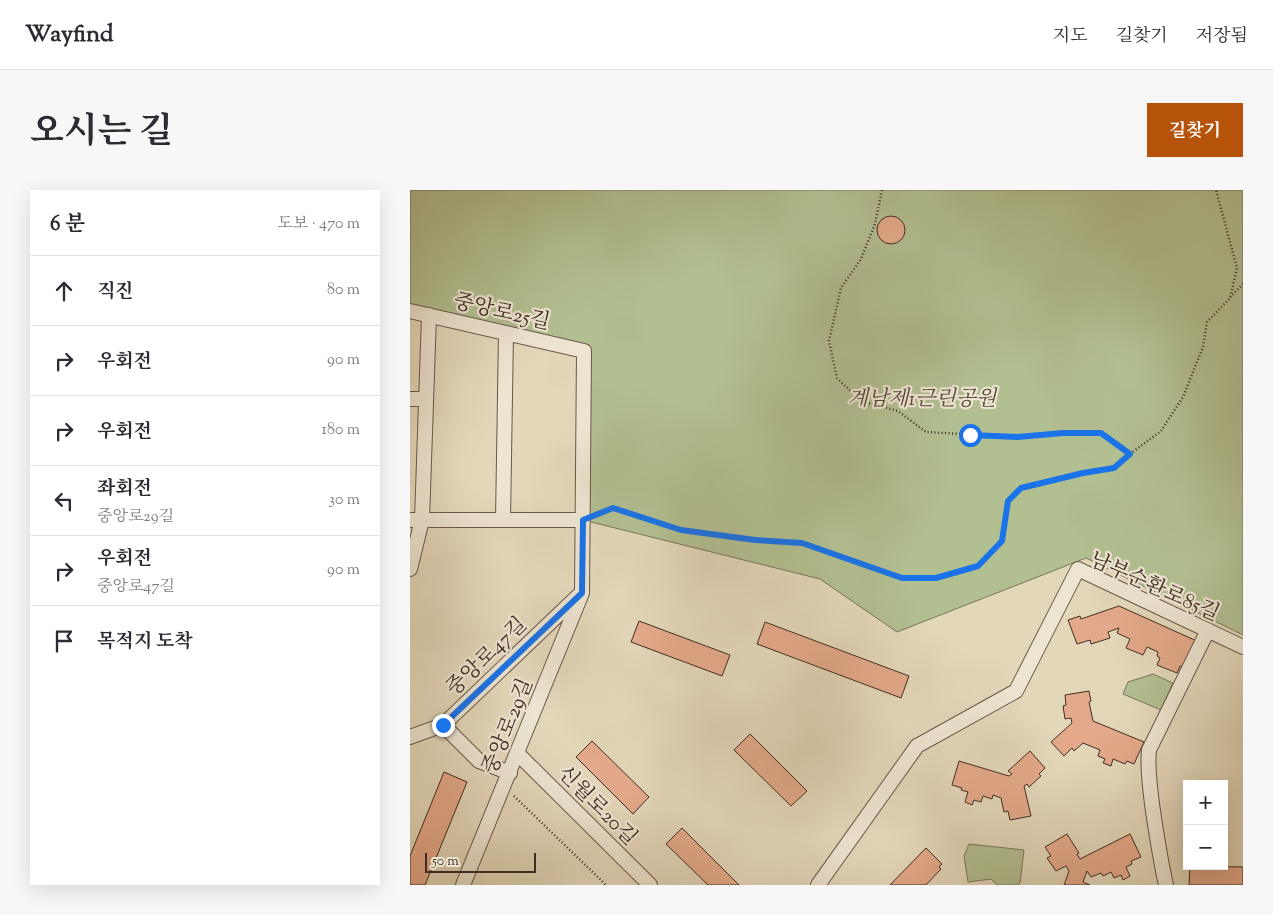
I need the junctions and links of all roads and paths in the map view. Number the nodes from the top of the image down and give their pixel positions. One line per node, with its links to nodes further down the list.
1 (882, 190): 11 (path)
2 (1216, 190): 4 (path)
3 (1243, 284): 4 (path)
4 (1230, 298): 11 (path)
5 (410, 311): 6 (street, 중앙로25길)
6 (428, 315): 7 (street, 중앙로25길); 10 (street)
7 (506, 333): 8 (street, 중앙로25길); 13 (street)
8 (584, 351): 14 (street, 중앙로29길)
9 (410, 399): 10 (street)
10 (426, 399): 12 (street)
11 (1130, 454): 14 (path)
12 (416, 520): 13 (street); 15 (street)
13 (503, 520): 14 (street)
14 (583, 520): 16 (street, 중앙로29길)
15 (410, 569)
16 (582, 593): 19 (street, 중앙로47길); 21 (street, 중앙로29길)
17 (1208, 630): 18 (street, 남부순환로85길); 27 (street, 남부순환로85길); 28 (street)
18 (1243, 647)
19 (443, 725): 20 (street, 중앙로47길); 22 (street)
20 (410, 737)
21 (518, 754): 22 (street, 중앙로29길); 26 (street, 신월로20길)
22 (510, 773): 23 (street, 중앙로29길)
23 (504, 787): 24 (street, 중앙로29길); 25 (path)
24 (464, 885)
25 (606, 885)
26 (650, 885)
27 (818, 885)
28 (1166, 885)

